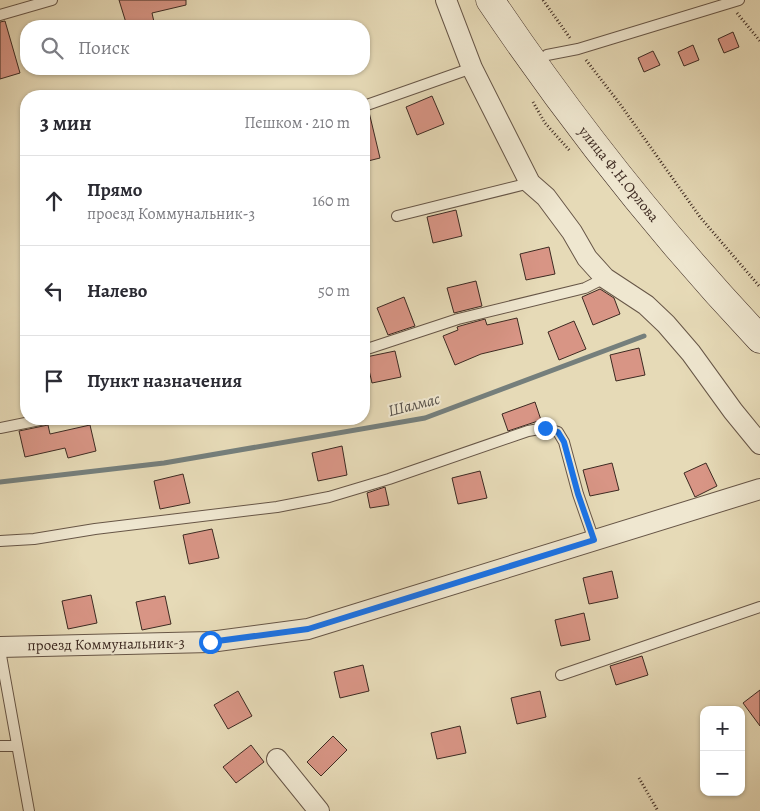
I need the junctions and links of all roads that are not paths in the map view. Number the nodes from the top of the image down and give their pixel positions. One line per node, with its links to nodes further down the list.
1 (52, 0): 6 (lane)
2 (446, 0): 8 (street)
3 (490, 0): 14 (street, улица Ф.Н.Орлова)
4 (511, 0): 7 (street, улица Ф.Н.Орлова)
5 (739, 0): 7 (lane)
6 (0, 15)
7 (547, 55): 13 (street, улица Ф.Н.Орлова)
8 (472, 68): 9 (lane); 10 (street)
9 (370, 104)
10 (530, 183): 11 (lane); 12 (street)
11 (397, 216)
12 (605, 278): 15 (lane); 18 (street)
13 (760, 312)
14 (760, 339)
15 (370, 348)
16 (20, 424): 17 (lane)
17 (0, 428)
18 (760, 444)
19 (760, 489): 20 (street, проезд Коммунальник-3)
20 (594, 540): 21 (lane); 23 (street, проезд Коммунальник-3)
21 (0, 541)
22 (760, 607): 24 (lane)
23 (0, 648): 26 (lane)
24 (561, 675)
25 (0, 746): 26 (lane)
26 (17, 746): 28 (lane)
27 (277, 759): 29 (street)
28 (29, 811)
29 (320, 811)

